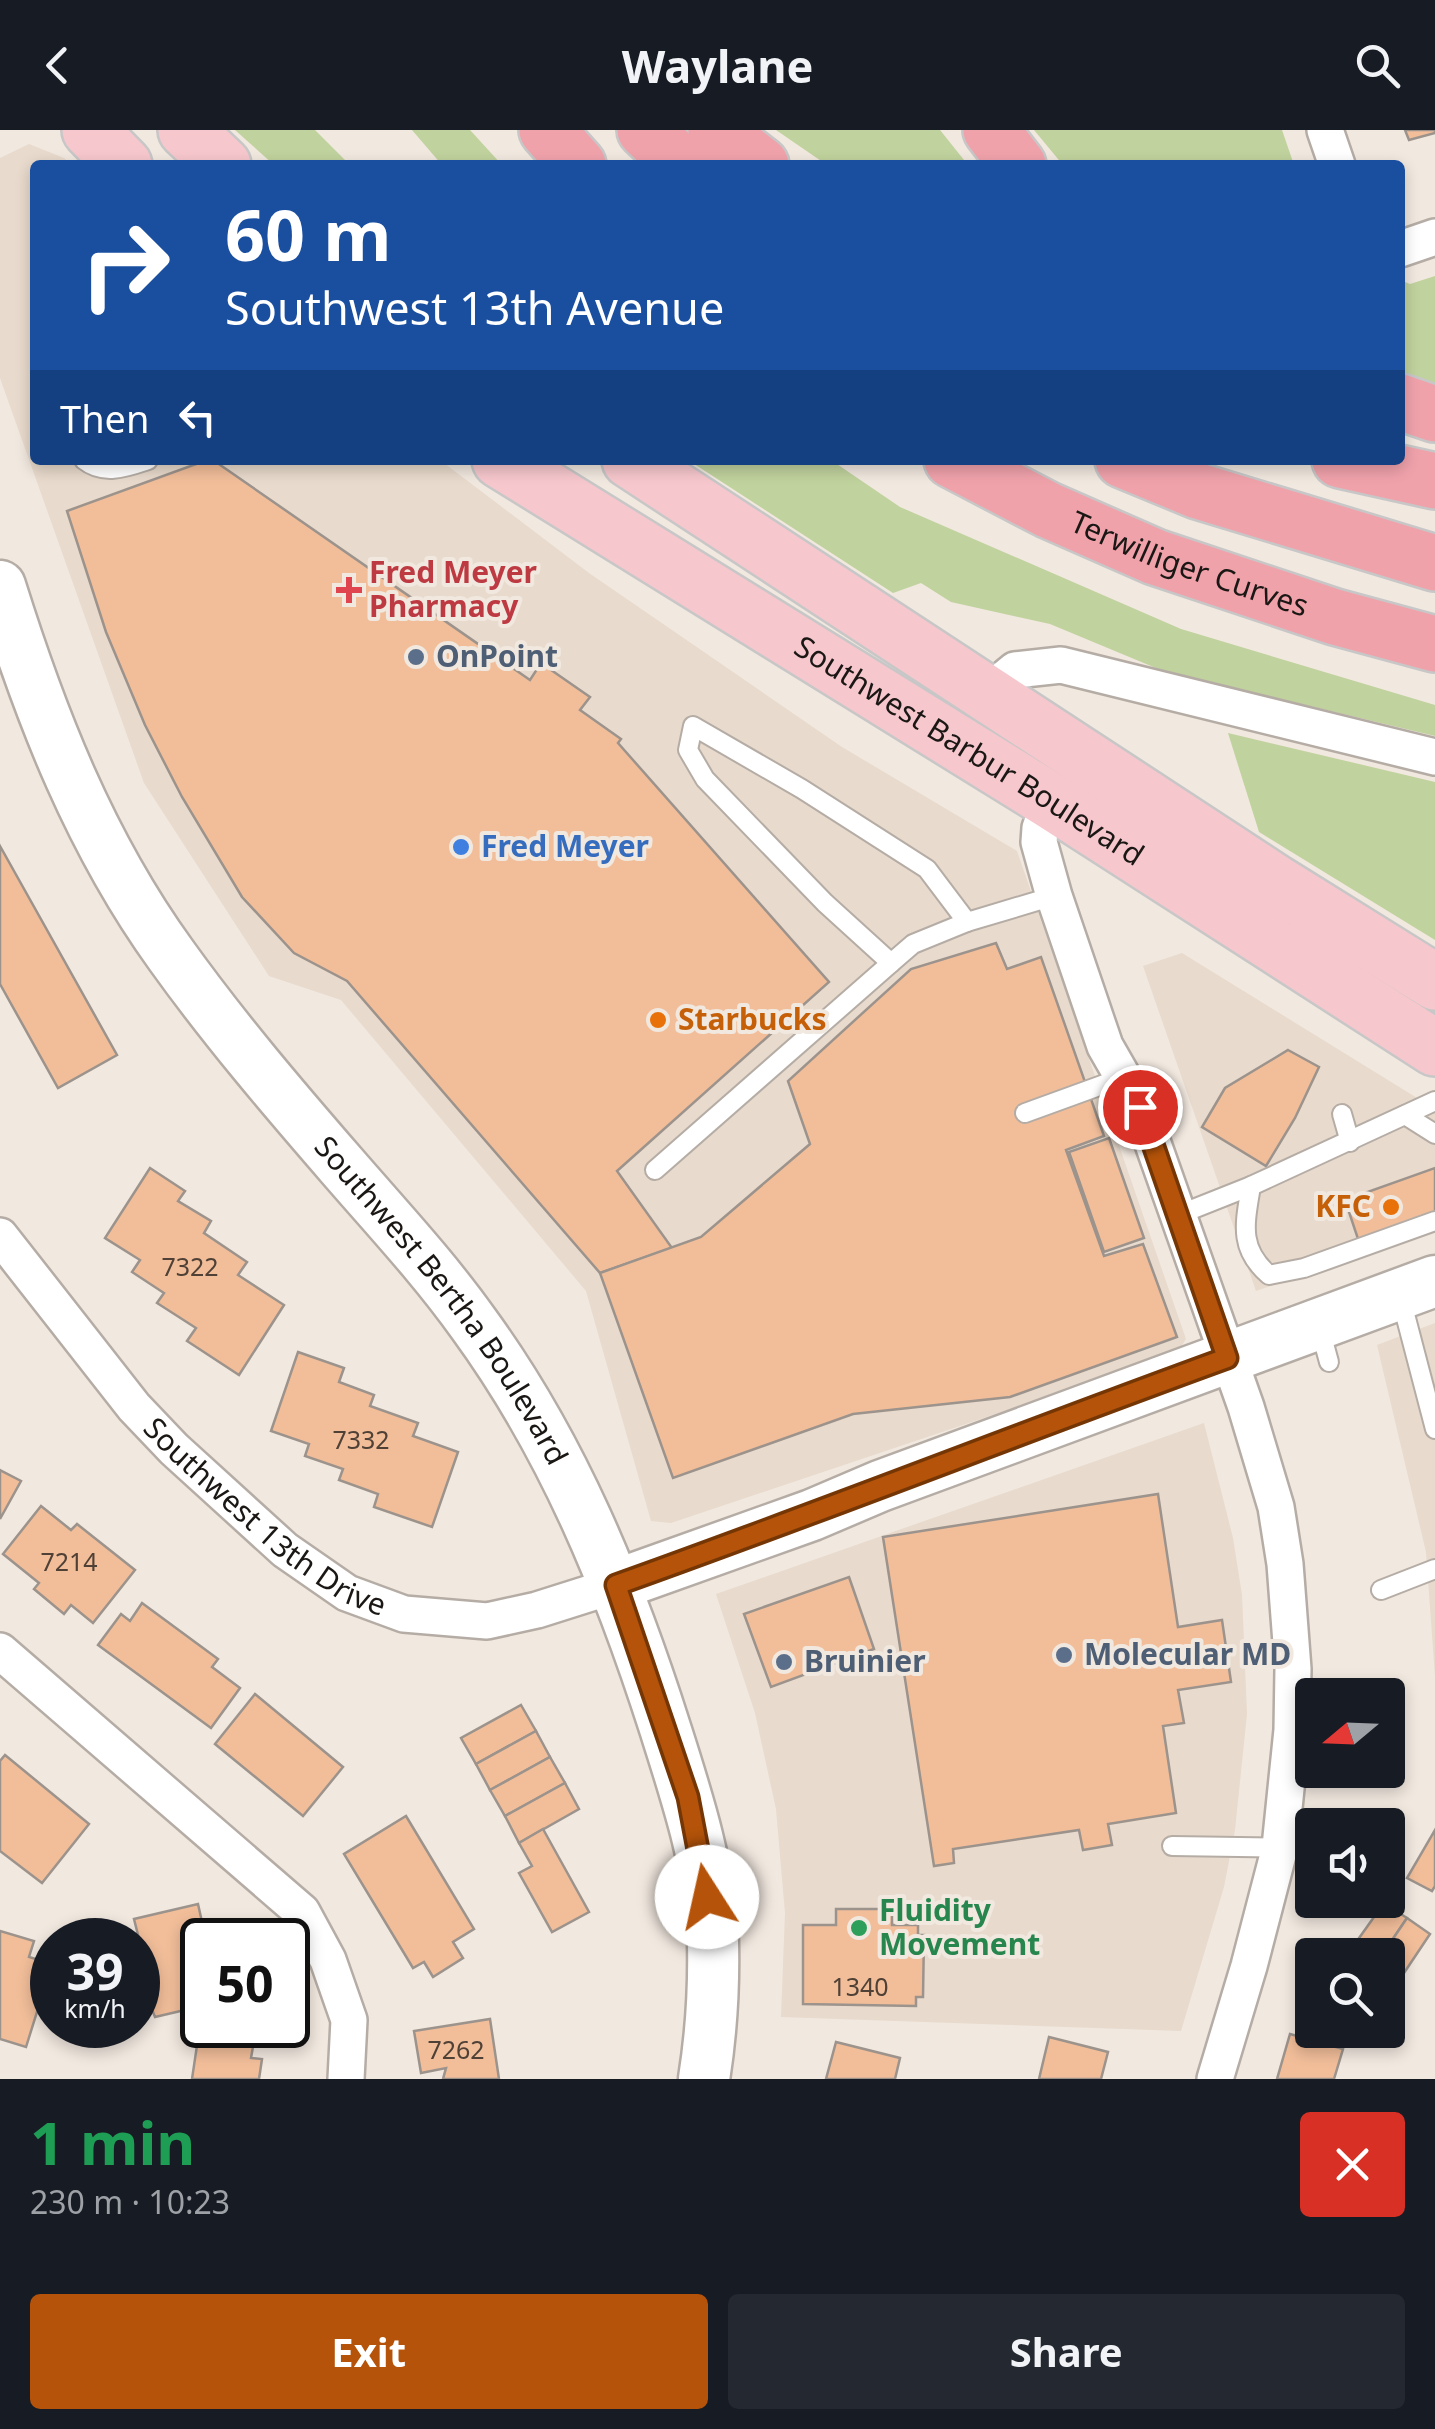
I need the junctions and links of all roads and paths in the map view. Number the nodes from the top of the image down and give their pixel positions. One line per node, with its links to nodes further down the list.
1 (90, 130): 8 (main road)
2 (186, 130): 9 (main road)
3 (547, 130): 10 (highway)
4 (645, 130): 11 (highway)
5 (716, 130): 12 (highway)
6 (990, 130): 13 (highway)
7 (1325, 130): 14 (street)
8 (119, 160)
9 (218, 160)
10 (574, 160)
11 (677, 160)
12 (755, 160)
13 (1014, 160)
14 (1336, 160)
15 (1435, 237): 16 (street)
16 (1405, 247)
17 (1405, 404): 18 (highway)
18 (1435, 414)
19 (91, 465): 20 (lane)
20 (128, 465)
21 (508, 465): 32 (main road, Southwest Barbur Boulevard)
22 (638, 465): 30 (main road, Southwest Barbur Boulevard)
23 (962, 465): 29 (highway, Terwilliger Curves)
24 (1135, 465): 27 (highway)
25 (1364, 465): 26 (highway)
26 (1435, 480)
27 (1435, 563)
28 (0, 586): 54 (main road, Southwest Bertha Boulevard)
29 (1435, 644)
30 (986, 694): 31 (street); 36 (main road, Southwest Barbur Boulevard)
31 (1435, 757)
32 (1051, 801): 33 (street); 37 (main road, Southwest Barbur Boulevard)
33 (1054, 896): 34 (lane); 38 (street)
34 (967, 922): 35 (lane); 35 (lane)
35 (891, 963): 45 (lane)
36 (1435, 982)
37 (1435, 1048)
38 (1124, 1077): 40 (lane); 47 (street)
39 (1435, 1101): 42 (lane)
40 (1025, 1114)
41 (1342, 1114): 44 (lane)
42 (1405, 1115): 43 (lane); 44 (lane)
43 (1435, 1134)
44 (1350, 1142): 46 (lane)
45 (655, 1170)
46 (1251, 1186): 47 (lane); 48 (lane)
47 (1178, 1215): 51 (street)
48 (1435, 1221)
49 (0, 1236): 54 (street, Southwest 13th Drive)
50 (1417, 1287): 51 (main road); 52 (lane)
51 (1227, 1358): 54 (main road); 57 (street)
52 (1435, 1429)
53 (1435, 1569): 55 (lane)
54 (616, 1585): 62 (main road, Southwest Bertha Boulevard)
55 (1381, 1590)
56 (0, 1652): 61 (street)
57 (1295, 1818)
58 (1172, 1846): 59 (lane)
59 (1295, 1847)
60 (1295, 1850): 63 (street)
61 (346, 2079)
62 (704, 2079)
63 (1215, 2079)

